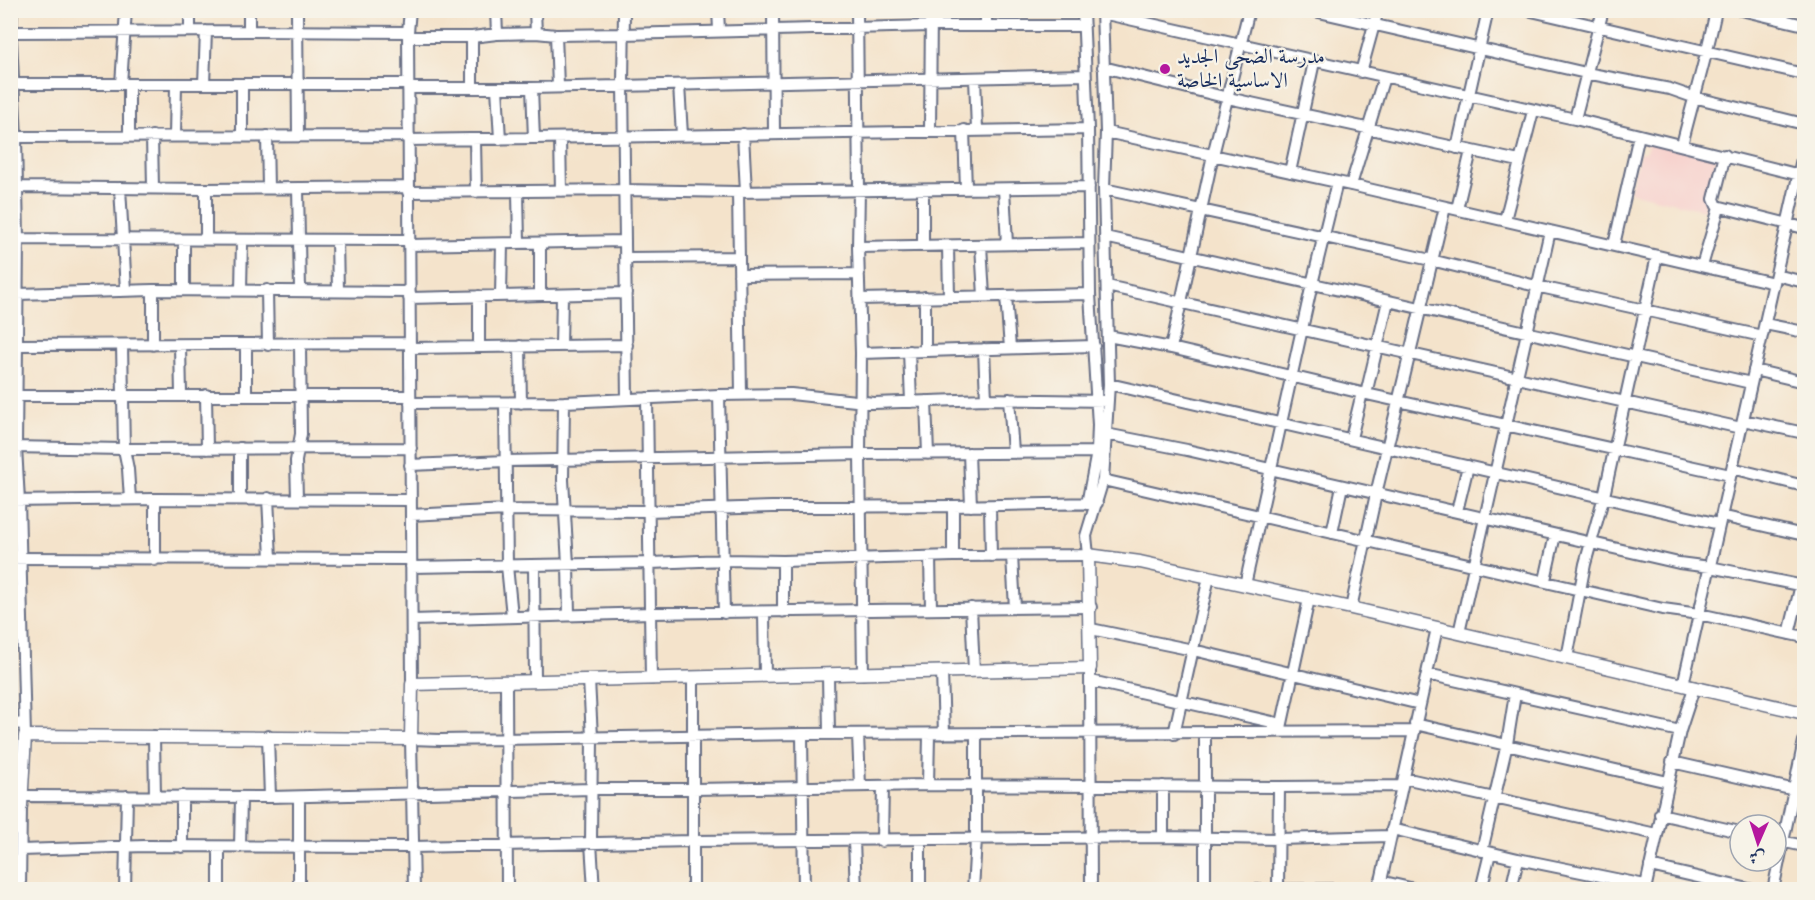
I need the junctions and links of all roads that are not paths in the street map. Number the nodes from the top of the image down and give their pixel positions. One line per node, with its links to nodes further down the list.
1 (12, 10): 44 (street)
2 (126, 10): 34 (street)
3 (190, 10): 35 (street)
4 (249, 10): 37 (street)
5 (297, 10): 38 (street)
6 (410, 10): 40 (street)
7 (496, 10): 41 (street)
8 (535, 10): 39 (street)
9 (624, 10): 42 (street)
10 (718, 10): 33 (street)
11 (773, 10): 32 (street)
12 (857, 10): 31 (street)
13 (931, 10): 27 (street)
14 (986, 10): 28 (street)
15 (1083, 10): 29 (street)
16 (1249, 10): 46 (street)
17 (1310, 10): 25 (street)
18 (1378, 10): 25 (street)
19 (1488, 10): 47 (street)
20 (1527, 10): 30 (street)
21 (1603, 10): 30 (street)
22 (1716, 10): 48 (street)
23 (1741, 10): 26 (street)
24 (1102, 12): 46 (street); 50 (street)
25 (1375, 25): 47 (street); 51 (street)
26 (1804, 25)
27 (931, 26): 28 (street); 31 (street); 57 (street)
28 (986, 26): 29 (street)
29 (1084, 26): 54 (street)
30 (1599, 27): 48 (street); 52 (street)
31 (857, 28): 32 (street); 58 (street)
32 (773, 29): 33 (street); 59 (street)
33 (719, 30): 42 (street)
34 (124, 31): 35 (street); 44 (street); 60 (street)
35 (190, 31): 36 (street)
36 (206, 31): 37 (street); 61 (street)
37 (249, 31): 38 (street)
38 (297, 31): 40 (street); 65 (street)
39 (536, 33): 41 (street); 43 (street)
40 (408, 34): 45 (street); 67 (street)
41 (497, 34): 45 (street)
42 (623, 34): 43 (street); 63 (street)
43 (556, 35): 68 (street)
44 (11, 37): 72 (street)
45 (472, 37): 69 (street)
46 (1240, 44): 49 (street); 75 (street)
47 (1479, 48): 52 (street); 73 (street)
48 (1708, 51): 53 (street); 74 (street)
49 (1314, 62): 51 (street); 77 (street)
50 (1103, 67): 75 (street); 86 (street)
51 (1361, 72): 55 (street)
52 (1586, 74): 74 (street); 78 (street)
53 (1804, 74)
54 (1085, 75): 56 (street); 80 (street)
55 (1384, 77): 73 (street); 81 (street)
56 (975, 78): 57 (street); 83 (street)
57 (931, 79): 58 (street); 84 (street)
58 (858, 81): 59 (street); 85 (street)
59 (774, 82): 66 (street); 88 (street)
60 (125, 84): 64 (street); 72 (street); 91 (street)
61 (204, 84): 62 (street); 64 (street)
62 (242, 84): 65 (street); 94 (street)
63 (623, 84): 66 (street); 68 (street); 98 (street)
64 (176, 85): 93 (street)
65 (298, 85): 67 (street); 96 (street)
66 (679, 85): 89 (street)
67 (408, 86): 69 (street); 99 (street)
68 (558, 86): 71 (street)
69 (472, 88): 70 (street)
70 (497, 88): 71 (street); 102 (street)
71 (532, 88): 100 (street)
72 (12, 90): 97 (street)
73 (1468, 96): 76 (street); 105 (street)
74 (1693, 97): 79 (street); 104 (street)
75 (1228, 98): 77 (street); 109 (street)
76 (1533, 111): 78 (street); 111 (street)
77 (1303, 114): 81 (street); 112 (street)
78 (1575, 119): 90 (street)
79 (1804, 124)
80 (1088, 129): 83 (street); 117 (street)
81 (1368, 129): 105 (street); 115 (street)
82 (964, 130): 83 (street); 84 (street); 123 (street)
83 (977, 130)
84 (930, 131): 85 (street)
85 (858, 132): 88 (street); 128 (street)
86 (1106, 132): 109 (street); 125 (street)
87 (743, 134): 88 (street); 89 (street); 133 (street)
88 (774, 134)
89 (682, 135): 98 (street)
90 (1639, 135): 104 (street); 162 (street)
91 (129, 136): 92 (street); 97 (street)
92 (152, 136): 93 (street); 119 (street)
93 (175, 136): 94 (street)
94 (242, 136): 95 (street)
95 (267, 136): 96 (street); 120 (street)
96 (298, 136): 99 (street)
97 (16, 137): 108 (street)
98 (624, 137): 101 (street); 127 (street)
99 (408, 138): 103 (street); 126 (street)
100 (534, 138): 101 (street); 102 (street)
101 (560, 138): 130 (street)
102 (500, 139): 103 (street)
103 (475, 140): 131 (street)
104 (1683, 145): 110 (street)
105 (1457, 148): 107 (street)
106 (1804, 150): 113 (street)
107 (1471, 151): 111 (street); 137 (street)
108 (13, 154): 116 (street)
109 (1213, 155): 112 (street); 136 (street)
110 (1725, 156): 113 (street); 135 (street)
111 (1519, 161): 139 (street)
112 (1290, 172): 114 (street)
113 (1802, 175): 140 (street)
114 (1337, 182): 115 (street); 144 (street)
115 (1351, 185): 134 (street)
116 (18, 187): 118 (street); 138 (street)
117 (1089, 187): 124 (street); 156 (street)
118 (120, 188): 119 (street); 147 (street)
119 (153, 188): 122 (street)
120 (268, 188): 121 (street); 122 (street)
121 (298, 188): 126 (street); 150 (street)
122 (206, 189): 146 (street)
123 (966, 189): 124 (street); 129 (street)
124 (1004, 189): 158 (street)
125 (1104, 189): 136 (street); 143 (street)
126 (408, 190): 131 (street); 153 (street)
127 (624, 190): 130 (street); 133 (street); 152 (street)
128 (859, 190): 129 (street); 133 (street); 163 (street)
129 (923, 190): 160 (street)
130 (561, 191): 132 (street)
131 (476, 192): 132 (street)
132 (518, 192): 154 (street)
133 (742, 192): 166 (street)
134 (1445, 207): 137 (street); 168 (street)
135 (1719, 208): 140 (street); 169 (street)
136 (1202, 209): 144 (street); 164 (street)
137 (1456, 209): 139 (street)
138 (14, 211): 145 (street)
139 (1505, 220): 142 (street)
140 (1788, 224): 141 (street); 173 (street)
141 (1804, 228)
142 (1550, 231): 162 (street); 177 (street)
143 (1105, 237): 164 (street); 176 (street)
144 (1323, 237): 168 (street); 175 (street)
145 (18, 239): 147 (street); 170 (street)
146 (206, 239): 148 (street); 149 (street)
147 (123, 240): 148 (street); 178 (street)
148 (183, 240): 180 (street)
149 (242, 240): 150 (street); 181 (street)
150 (298, 240): 151 (street); 183 (street)
151 (337, 240): 153 (street); 184 (street)
152 (625, 241): 155 (street); 167 (street)
153 (409, 242): 157 (street); 188 (street)
154 (519, 243): 155 (street); 157 (street)
155 (540, 243): 190 (street)
156 (1089, 243): 158 (street); 187 (street)
157 (502, 244): 189 (street)
158 (1007, 244): 159 (street)
159 (981, 245): 161 (street); 193 (street)
160 (923, 246): 161 (street); 163 (street)
161 (948, 246): 196 (street)
162 (1614, 246): 165 (street)
163 (858, 247): 171 (street)
164 (1191, 255): 175 (street); 199 (street)
165 (1657, 256): 169 (street); 201 (street)
166 (739, 257): 167 (street); 172 (street)
167 (626, 258): 185 (street)
168 (1431, 260): 177 (street); 200 (street)
169 (1702, 266): 173 (street)
170 (14, 269): 186 (street)
171 (858, 274): 172 (street); 197 (street)
172 (739, 275): 239 (street)
173 (1775, 279): 174 (street); 202 (street)
174 (1804, 282)
175 (1312, 284): 198 (street); 204 (street)
176 (1107, 286): 199 (street); 207 (street)
177 (1536, 286): 201 (street); 205 (street)
178 (126, 290): 179 (street); 186 (street)
179 (153, 290): 180 (street); 212 (street)
180 (184, 290): 181 (street)
181 (242, 290): 182 (street)
182 (267, 290): 183 (street); 215 (street)
183 (300, 290): 184 (street)
184 (338, 291): 188 (street)
185 (626, 293): 191 (street); 217 (street)
186 (18, 294): 203 (street)
187 (1090, 294): 194 (street); 221 (street)
188 (409, 295): 192 (street); 216 (street)
189 (501, 295): 190 (street); 192 (street)
190 (540, 295): 191 (street)
191 (562, 295): 220 (street)
192 (479, 296): 218 (street)
193 (984, 296): 194 (street); 196 (street)
194 (1006, 296): 223 (street)
195 (925, 297): 196 (street); 197 (street); 227 (street)
196 (949, 297)
197 (859, 299): 228 (street)
198 (1388, 301): 200 (street); 222 (street)
199 (1181, 302): 204 (street); 224 (street)
200 (1421, 308): 205 (street); 229 (street)
201 (1646, 311): 208 (street); 230 (street)
202 (1765, 324): 206 (street); 208 (street)
203 (14, 325): 210 (street)
204 (1302, 329): 222 (street); 232 (street)
205 (1527, 331): 230 (street); 233 (street)
206 (1804, 332)
207 (1108, 336): 224 (street); 237 (street)
208 (1762, 336): 231 (street)
209 (300, 344): 215 (street); 216 (street); 243 (street)
210 (18, 345): 211 (street); 234 (street)
211 (122, 345): 212 (street); 246 (street)
212 (153, 345): 213 (street)
213 (180, 345): 214 (street); 240 (street)
214 (246, 345): 215 (street); 242 (street)
215 (268, 345)
216 (410, 345): 218 (street); 251 (street)
217 (627, 345): 220 (street); 248 (street)
218 (479, 346): 219 (street)
219 (520, 346): 220 (street); 259 (street)
220 (561, 346)
221 (1094, 346): 223 (street); 253 (street)
222 (1377, 346): 229 (street); 238 (street)
223 (1010, 348): 225 (street)
224 (1171, 348): 232 (street)
225 (984, 349): 227 (street); 249 (street)
226 (909, 351): 227 (street); 228 (street); 257 (street)
227 (926, 351)
228 (861, 353): 256 (street)
229 (1411, 354): 233 (street); 254 (street)
230 (1635, 356): 236 (street); 258 (street)
231 (1754, 370): 235 (street); 236 (street)
232 (1292, 376): 238 (street); 261 (street)
233 (1516, 378): 258 (street); 262 (street)
234 (14, 382): 245 (street)
235 (1804, 382)
236 (1751, 383): 263 (street)
237 (1109, 384): 253 (street); 261 (street)
238 (1364, 393): 254 (street); 266 (street)
239 (741, 394): 244 (street); 256 (street)
240 (181, 395): 241 (street); 246 (street)
241 (206, 395): 242 (street); 274 (street)
242 (246, 395): 243 (street)
243 (300, 395): 251 (street); 270 (street)
244 (719, 395): 247 (street); 280 (street)
245 (17, 396): 246 (street); 267 (street)
246 (123, 396): 273 (street)
247 (647, 398): 248 (street); 281 (street)
248 (627, 399): 255 (street)
249 (986, 399): 250 (street); 252 (street)
250 (1010, 399): 253 (street); 275 (street)
251 (410, 400): 260 (street); 271 (street)
252 (926, 401): 257 (street); 279 (street)
253 (1102, 401): 265 (street); 276 (street)
254 (1399, 401): 262 (street); 268 (street)
255 (564, 402): 259 (street); 283 (street)
256 (862, 402): 257 (street); 278 (street)
257 (911, 402)
258 (1625, 402): 263 (street); 272 (street)
259 (522, 403): 260 (street)
260 (505, 404): 282 (street)
261 (1281, 423): 266 (street); 286 (street)
262 (1505, 424): 272 (street); 288 (street)
263 (1742, 424): 264 (street); 287 (street)
264 (1804, 433)
265 (1106, 434): 276 (street); 286 (street)
266 (1351, 438): 268 (street)
267 (13, 447): 273 (street); 300 (street)
268 (1387, 447): 285 (street); 292 (street)
269 (240, 448): 270 (street); 274 (street); 294 (street)
270 (299, 448): 271 (street); 296 (street)
271 (411, 448): 284 (street)
272 (1615, 448): 287 (street); 293 (street)
273 (124, 449): 274 (street); 297 (street)
274 (207, 449)
275 (1013, 452): 276 (street); 277 (street)
276 (1101, 452): 289 (street); 301 (street)
277 (969, 453): 279 (street); 303 (street)
278 (860, 454): 279 (street); 280 (street); 305 (street)
279 (928, 454)
280 (720, 458): 281 (street); 306 (street)
281 (646, 459): 283 (street); 309 (street)
282 (506, 460): 283 (street); 284 (street); 307 (street)
283 (563, 461): 308 (street)
284 (410, 465): 299 (street)
285 (1468, 466): 288 (street); 310 (street)
286 (1270, 470): 290 (street); 312 (street)
287 (1731, 471): 291 (street); 314 (street)
288 (1494, 472): 293 (street); 313 (street)
289 (1103, 480): 301 (street); 312 (street)
290 (1342, 486): 292 (street); 315 (street)
291 (1804, 486)
292 (1376, 494): 310 (street); 318 (street)
293 (1604, 496): 314 (street); 319 (street)
294 (240, 498): 295 (street); 298 (street)
295 (268, 498): 296 (street); 326 (street)
296 (297, 498): 299 (street)
297 (130, 499): 298 (street); 300 (street)
298 (155, 499): 328 (street)
299 (411, 500): 311 (street)
300 (15, 501): 325 (street)
301 (1092, 503): 304 (street); 321 (street)
302 (953, 506): 303 (street); 305 (street); 320 (street)
303 (971, 506): 304 (street)
304 (990, 506): 322 (street)
305 (861, 507): 306 (street); 327 (street)
306 (723, 508): 309 (street); 329 (street)
307 (506, 510): 308 (street); 311 (street); 335 (street)
308 (565, 510): 309 (street); 333 (street)
309 (648, 511): 332 (street)
310 (1457, 511): 313 (street)
311 (411, 515): 331 (street)
312 (1259, 516): 315 (street); 340 (street)
313 (1484, 518): 316 (street); 336 (street)
314 (1720, 520): 317 (street); 337 (street)
315 (1332, 532): 318 (street)
316 (1555, 535): 319 (street); 339 (street)
317 (1804, 535)
318 (1366, 540): 336 (street); 347 (street)
319 (1591, 543): 337 (street); 342 (street)
320 (953, 555): 322 (street); 324 (street)
321 (1088, 555): 323 (street); 338 (main road); 344 (main road)
322 (991, 556): 323 (street)
323 (1012, 556): 346 (street)
324 (930, 557): 327 (street); 349 (street)
325 (15, 558): 328 (street); 348 (street)
326 (271, 558): 328 (street); 331 (street)
327 (862, 559): 330 (street); 350 (street)
328 (155, 560)
329 (724, 560): 330 (street); 332 (street); 353 (street)
330 (783, 561): 351 (street)
331 (411, 563): 335 (street); 359 (street)
332 (651, 563): 333 (street); 352 (street)
333 (568, 564): 334 (street); 356 (street)
334 (534, 565): 335 (street); 358 (street)
335 (507, 566): 357 (street)
336 (1474, 566): 339 (street); 362 (street)
337 (1710, 567): 341 (street); 355 (street)
338 (1209, 577): 340 (main road); 365 (street)
339 (1545, 580): 342 (street)
340 (1245, 585): 343 (main road)
341 (1803, 586): 363 (street)
342 (1580, 589): 355 (street); 366 (street)
343 (1310, 599): 347 (main road); 371 (street)
344 (1090, 607): 346 (street); 361 (main road)
345 (971, 608): 346 (street); 349 (street); 368 (street)
346 (1015, 608)
347 (1351, 608): 360 (main road)
348 (16, 609): 390 (street)
349 (931, 609): 350 (street)
350 (862, 610): 351 (street); 370 (street)
351 (783, 612): 354 (street)
352 (651, 613): 353 (street); 356 (street); 376 (street)
353 (724, 613): 354 (street)
354 (764, 613): 374 (street)
355 (1699, 614): 363 (street); 382 (street)
356 (569, 615): 358 (street)
357 (512, 616): 358 (street); 359 (street)
358 (535, 616): 378 (street)
359 (412, 620): 381 (street)
360 (1437, 628): 362 (main road); 372 (street)
361 (1091, 629): 365 (street); 367 (main road)
362 (1459, 633): 366 (main road)
363 (1789, 634): 364 (street)
364 (1804, 637)
365 (1193, 650): 371 (street); 384 (street)
366 (1567, 658): 382 (main road)
367 (1090, 668): 368 (main road); 379 (street)
368 (974, 671): 369 (main road)
369 (942, 672): 370 (main road); 397 (street)
370 (863, 674): 373 (main road)
371 (1293, 674): 385 (street); 388 (street)
372 (1427, 674): 383 (street); 385 (street)
373 (828, 675): 374 (main road); 395 (street)
374 (765, 676): 375 (main road)
375 (693, 678): 376 (main road); 403 (street)
376 (651, 679): 377 (main road)
377 (589, 680): 378 (main road); 404 (street)
378 (535, 681): 380 (main road)
379 (1091, 681): 384 (street); 392 (street)
380 (506, 682): 381 (main road); 406 (street)
381 (412, 684): 405 (main road)
382 (1688, 686): 386 (main road); 391 (street)
383 (1515, 694): 391 (street); 408 (street)
384 (1181, 703): 388 (street); 399 (street)
385 (1420, 704): 389 (street)
386 (1804, 713)
387 (10, 723): 390 (street)
388 (1281, 728): 389 (street); 393 (street)
389 (1414, 728): 408 (street); 410 (street)
390 (24, 730): 401 (main road); 433 (main road)
391 (1680, 731): 409 (street)
392 (1090, 733): 398 (street); 399 (street); 418 (street)
393 (1205, 733): 399 (street); 417 (street)
394 (802, 734): 395 (street); 403 (street); 420 (street)
395 (829, 734): 396 (street)
396 (858, 734): 400 (street); 413 (street)
397 (944, 734): 398 (street); 400 (street)
398 (976, 734): 415 (street)
399 (1174, 734)
400 (929, 735): 412 (street)
401 (154, 736): 402 (main road); 427 (street)
402 (268, 736): 405 (main road); 430 (street)
403 (693, 736): 404 (street); 422 (street)
404 (592, 737): 406 (street); 421 (street)
405 (411, 739): 406 (street); 425 (street)
406 (506, 740): 423 (street)
407 (1804, 741): 424 (street)
408 (1507, 744): 411 (street); 432 (street)
409 (1672, 762): 411 (street); 424 (street)
410 (1403, 782): 419 (street); 432 (street); 437 (street)
411 (1668, 782): 434 (street)
412 (928, 785): 414 (street); 415 (street)
413 (860, 786): 414 (street); 420 (street)
414 (883, 786): 448 (street)
415 (976, 786): 418 (street); 442 (street)
416 (1163, 786): 417 (street); 418 (street); 439 (street)
417 (1205, 786): 419 (street); 441 (street)
418 (1090, 787): 440 (street)
419 (1278, 787): 443 (street)
420 (802, 788): 422 (street); 444 (street)
421 (592, 789): 422 (street); 423 (street); 449 (street)
422 (693, 789): 446 (street)
423 (507, 791): 425 (street); 451 (street)
424 (1800, 791): 435 (street)
425 (412, 793): 431 (street); 457 (street)
426 (127, 796): 427 (street); 433 (street); 453 (street)
427 (155, 796): 428 (street)
428 (182, 796): 429 (street); 454 (street)
429 (241, 796): 430 (street); 455 (street)
430 (270, 797): 431 (street)
431 (299, 797): 456 (street)
432 (1496, 797): 438 (street); 460 (street)
433 (18, 803): 459 (street)
434 (1660, 814): 436 (street); 438 (street)
435 (1788, 821)
436 (1728, 829)
437 (1391, 833): 443 (street); 460 (street); 465 (street)
438 (1656, 834): 462 (street)
439 (1163, 837): 440 (street); 441 (street)
440 (1091, 838): 442 (street); 480 (street)
441 (1205, 838): 443 (street); 481 (street)
442 (976, 839): 445 (street); 479 (street)
443 (1278, 839): 467 (street)
444 (802, 840): 446 (street); 447 (street); 476 (street)
445 (920, 840): 448 (street); 478 (street)
446 (692, 841): 449 (street); 475 (street)
447 (854, 841): 448 (street); 477 (street)
448 (882, 841)
449 (591, 843): 451 (street); 474 (street)
450 (1788, 843): 452 (street)
451 (507, 845): 457 (street); 473 (street)
452 (1804, 846)
453 (126, 847): 454 (street); 459 (street); 469 (street)
454 (182, 847): 458 (street)
455 (240, 847): 456 (street); 458 (street)
456 (300, 847): 457 (street); 471 (street)
457 (413, 847): 472 (street)
458 (219, 848): 470 (street)
459 (21, 850): 468 (street)
460 (1486, 852): 461 (street); 484 (street)
461 (1518, 859): 466 (street); 485 (street)
462 (1650, 866): 464 (street); 466 (street)
463 (1775, 873): 488 (street)
464 (1695, 877): 486 (street); 487 (street)
465 (1379, 886): 467 (street); 483 (street)
466 (1645, 887)
467 (1278, 889): 482 (street)
468 (20, 890)
469 (125, 890)
470 (219, 890)
471 (299, 890)
472 (414, 890)
473 (507, 890)
474 (594, 890)
475 (693, 890)
476 (804, 890)
477 (856, 890)
478 (920, 890)
479 (973, 890)
480 (1091, 890)
481 (1205, 890)
482 (1229, 890)
483 (1419, 890)
484 (1481, 890)
485 (1511, 890)
486 (1693, 890)
487 (1753, 890)
488 (1773, 890)

